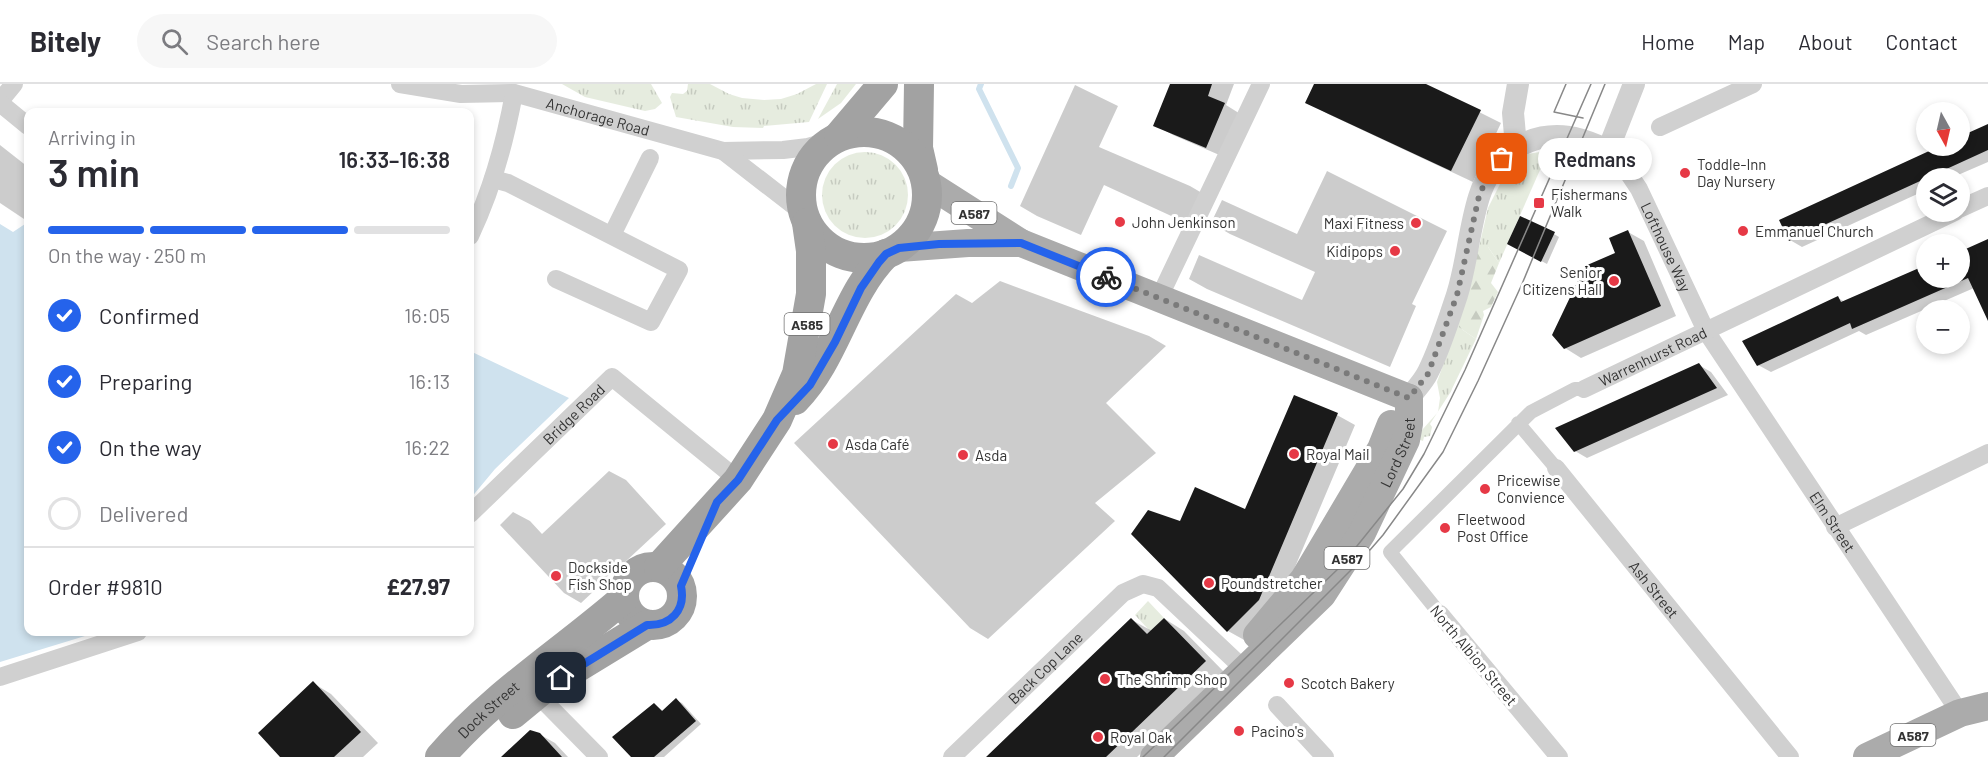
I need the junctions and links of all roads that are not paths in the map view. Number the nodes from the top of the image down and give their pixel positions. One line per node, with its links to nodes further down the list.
1 (14, 84): 10 (street)
2 (400, 84): 9 (street, Anchorage Road)
3 (883, 84): 13 (highway, A585)
4 (919, 84): 18 (highway, A585)
5 (1261, 84): 29 (street)
6 (1518, 84): 14 (street)
7 (1634, 84): 15 (street)
8 (1753, 84): 12 (street)
9 (514, 93): 16 (street, Anchorage Road); 19 (street)
10 (0, 102): 11 (street)
11 (24, 123)
12 (1660, 127)
13 (834, 139): 16 (street, Anchorage Road); 18 (highway); 22 (highway, A585)
14 (1516, 146): 15 (street, Lofthouse Way); 32 (street, Lofthouse Way)
15 (1608, 150): 30 (street, Lofthouse Way)
16 (723, 151): 22 (street, Anchorage Road)
17 (650, 158): 25 (street)
18 (925, 176): 26 (main road, A587); 27 (highway, A585)
19 (493, 179): 24 (street); 25 (street)
20 (1988, 196): 21 (street)
21 (1970, 204)
22 (805, 218): 27 (highway); 33 (highway, A585)
23 (1934, 222): 30 (street, Warrenhurst Road)
24 (474, 224)
25 (612, 236): 28 (street)
26 (1021, 243): 27 (main road, A587); 29 (main road, A587)
27 (893, 251): 33 (highway, A585)
28 (556, 279)
29 (1159, 298): 32 (main road, A587)
30 (1706, 331): 31 (street, Warrenhurst Road); 40 (street, Elm Street)
31 (1584, 389): 34 (street, Warrenhurst Road)
32 (1409, 398): 48 (main road, Lord Street / A587)
33 (777, 420): 37 (highway, A585)
34 (1518, 423): 36 (street, Ash Street); 41 (street, Warrenhurst Road)
35 (1988, 453): 40 (street)
36 (1556, 468): 61 (street, Ash Street)
37 (738, 480): 38 (highway, A585); 39 (street, Bridge Road)
38 (717, 502): 42 (highway, A585); 43 (highway, A585)
39 (474, 510)
40 (1835, 527): 53 (street, Elm Street)
41 (1390, 552): 45 (street, North Albion Street)
42 (659, 567): 43 (highway); 44 (highway)
43 (681, 586): 46 (highway)
44 (623, 599): 46 (highway); 50 (highway, Dock Street)
45 (1440, 614): 60 (street, North Albion Street)
46 (647, 625): 50 (highway, Dock Street)
47 (126, 636): 49 (street)
48 (1236, 672): 57 (street, Back Cop Lane); 58 (main road, Lord Street / A587)
49 (0, 677)
50 (529, 686): 54 (highway, Dock Street); 55 (highway, Dock Street); 56 (street)
51 (1277, 705): 59 (street)
52 (1988, 706): 53 (main road, A587)
53 (1960, 713): 62 (main road, A587)
54 (440, 757)
55 (453, 757)
56 (599, 757)
57 (952, 757)
58 (1154, 757)
59 (1325, 757)
60 (1559, 757)
61 (1790, 757)
62 (1867, 757)

